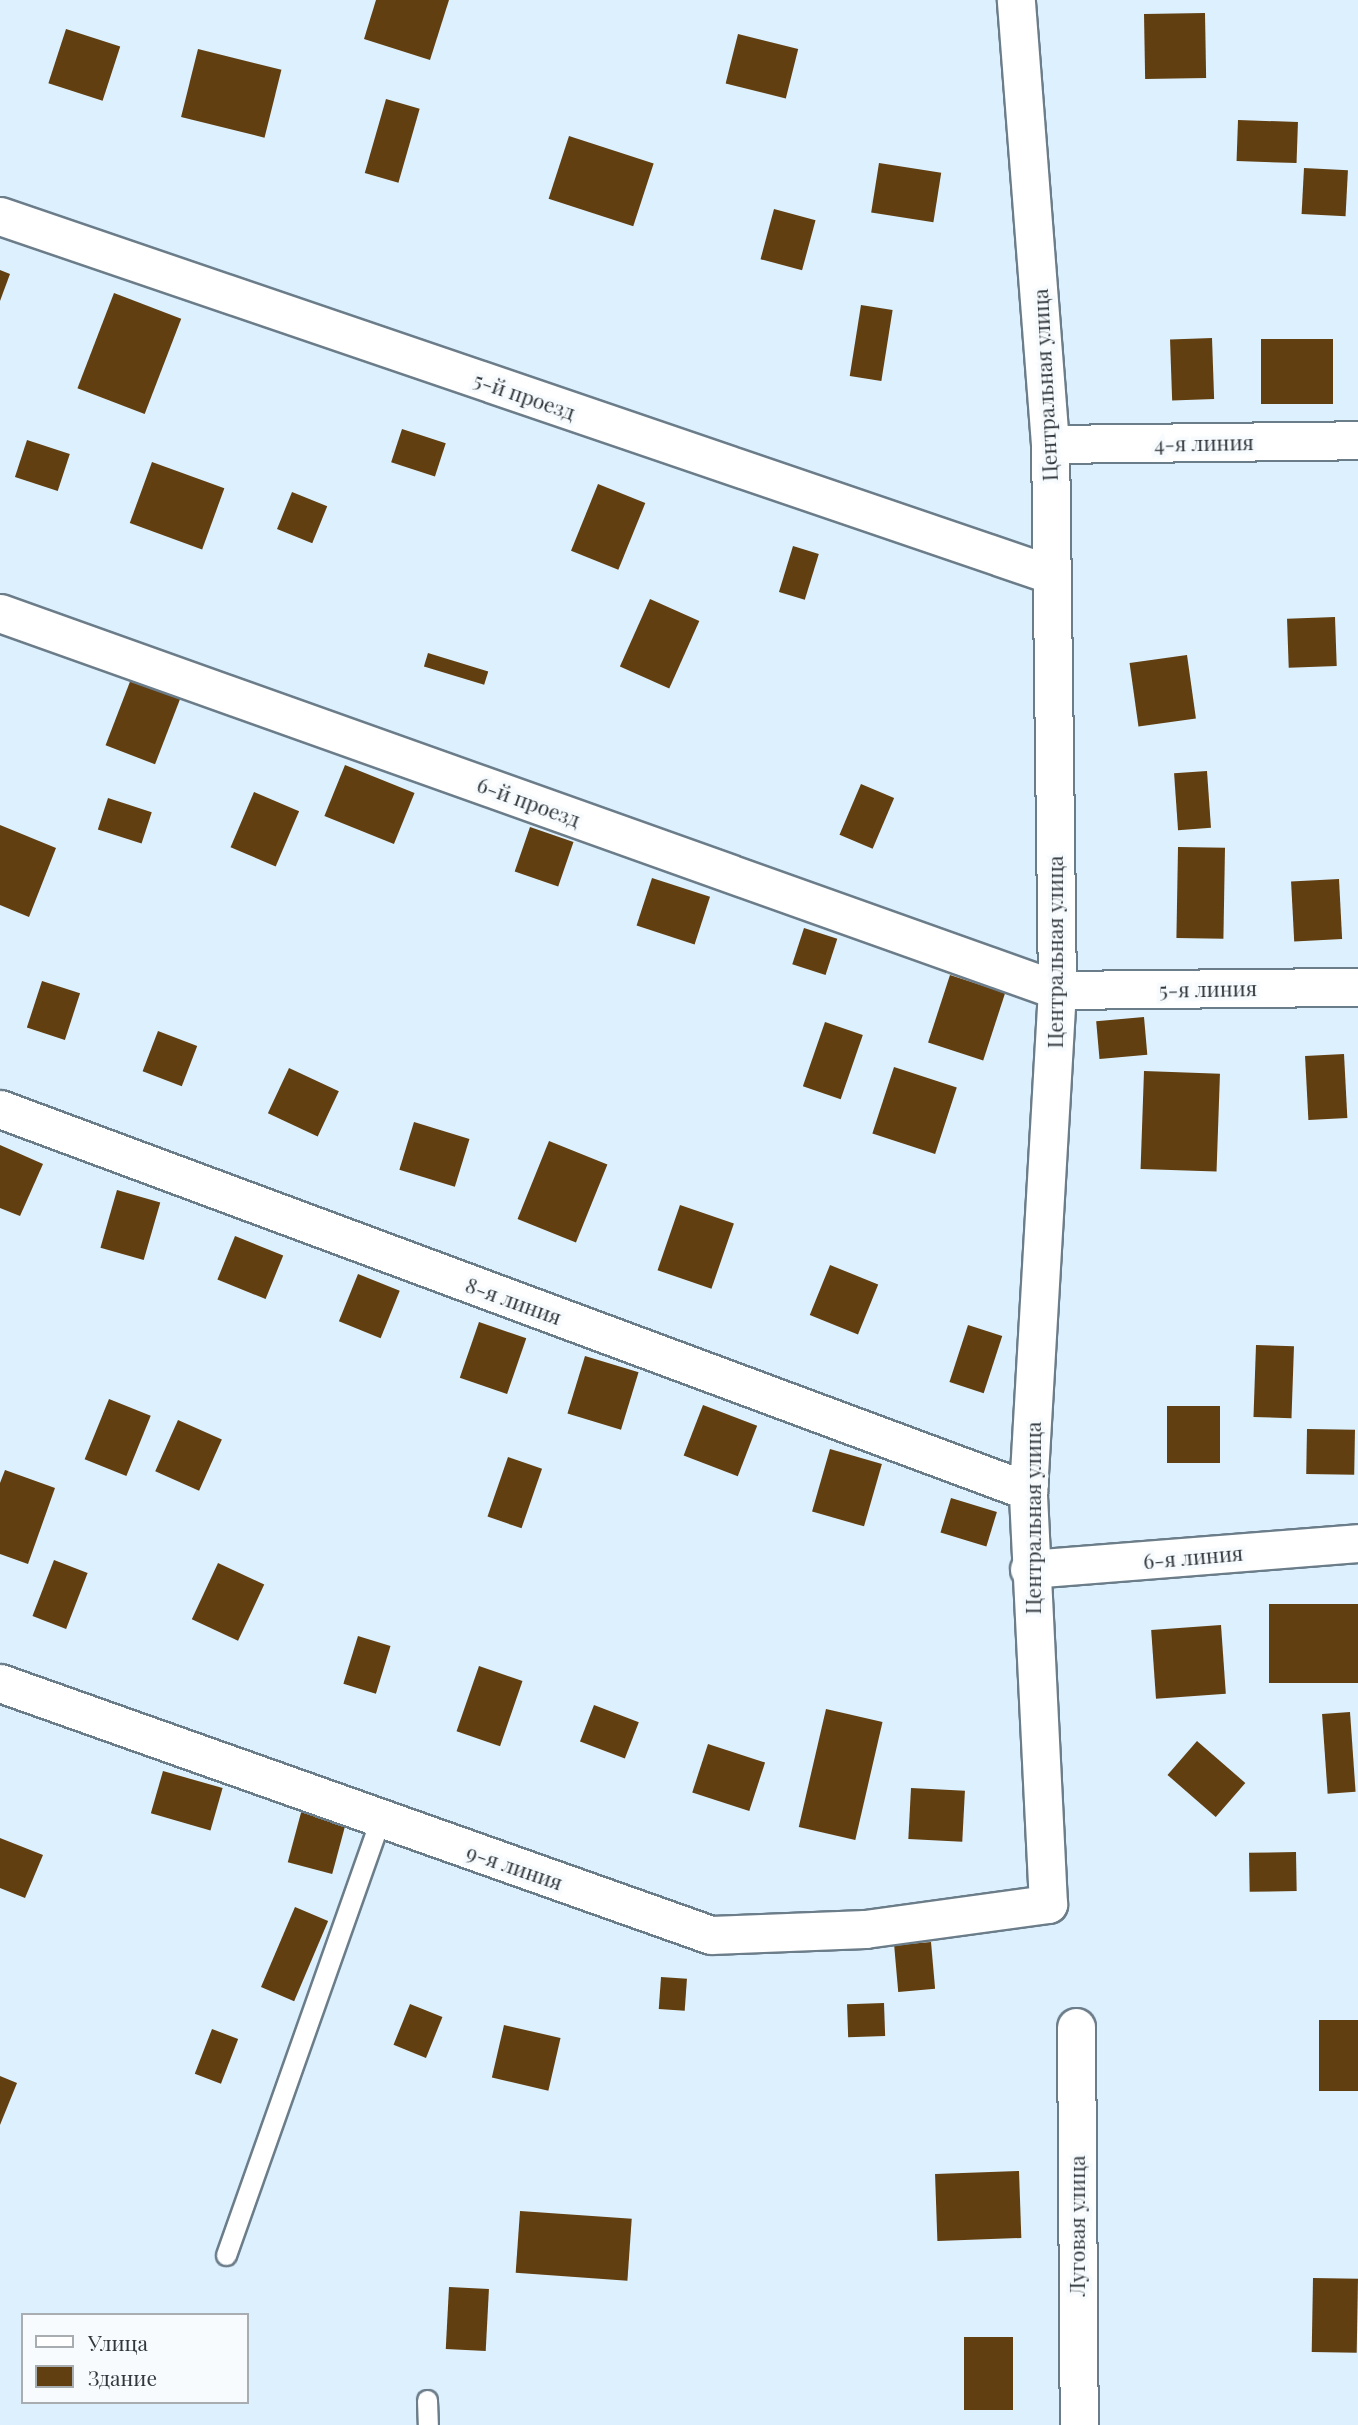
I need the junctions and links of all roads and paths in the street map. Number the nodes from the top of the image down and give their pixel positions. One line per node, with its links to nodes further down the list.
1 (1016, 0): 4 (street, Центральная улица)
2 (0, 216): 5 (street, 5-й проезд)
3 (1358, 440): 4 (street, 4-я линия)
4 (1050, 444): 5 (street, Центральная улица)
5 (1050, 574): 8 (street, Центральная улица)
6 (0, 613): 8 (street, 6-й проезд)
7 (1358, 987): 8 (street, 5-я линия)
8 (1058, 990): 10 (street, Центральная улица)
9 (0, 1109): 10 (street, 8-я линия)
10 (1028, 1491): 12 (street, Центральная улица)
11 (1358, 1543): 12 (street, 6-я линия)
12 (1029, 1569): 15 (street, Центральная улица)
13 (0, 1683): 14 (street, 9-я линия)
14 (381, 1818): 15 (street, 9-я линия); 17 (lane)
15 (1048, 1904)
16 (1076, 2027): 20 (street, Луговая улица)
17 (226, 2255)
18 (427, 2400): 19 (lane)
19 (428, 2425)
20 (1079, 2425)

